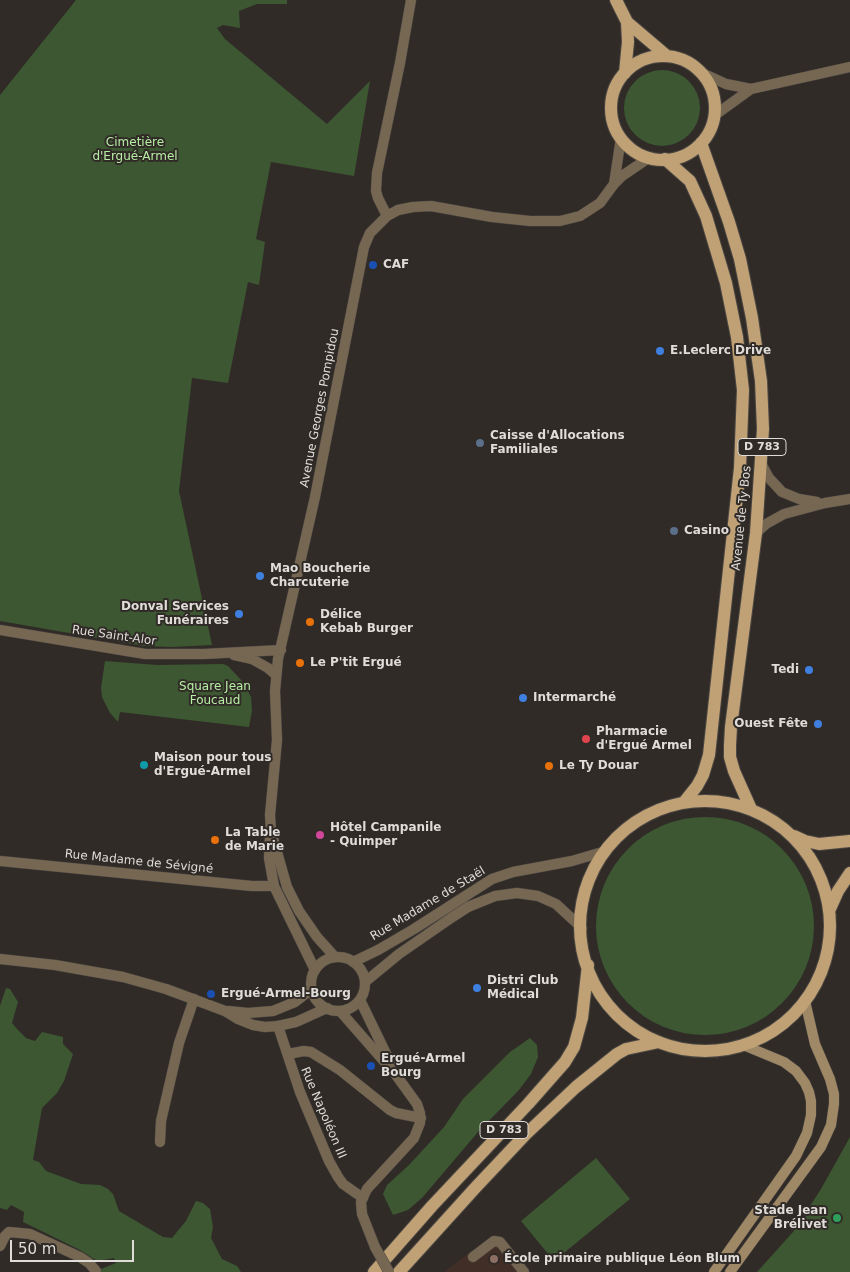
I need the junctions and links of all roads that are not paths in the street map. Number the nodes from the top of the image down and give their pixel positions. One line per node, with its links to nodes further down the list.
1 (411, 0): 15 (street)
2 (616, 0): 3 (main road)
3 (627, 22): 4 (main road); 6 (main road)
4 (667, 56): 6 (main road); 7 (main road)
5 (850, 67): 8 (street)
6 (625, 73): 10 (main road)
7 (702, 73): 8 (street); 9 (main road)
8 (751, 89): 9 (street)
9 (715, 115): 11 (main road)
10 (621, 138): 12 (main road); 14 (street)
11 (702, 143): 13 (main road); 16 (main road, Avenue de Ty Bos / D 783)
12 (650, 158): 13 (main road); 14 (street)
13 (665, 159): 24 (main road, Avenue de Ty Bos / D 783)
14 (614, 184): 15 (street)
15 (387, 216): 21 (street, Avenue Georges Pompidou)
16 (762, 465): 18 (street); 19 (main road, Avenue de Ty Bos / D 783)
17 (850, 499): 18 (street)
18 (825, 503): 19 (street)
19 (756, 534): 25 (main road, Avenue de Ty Bos / D 783)
20 (0, 630): 22 (street, Rue Saint-Alor)
21 (281, 650): 22 (street, Rue Saint-Alor); 23 (street, Avenue Georges Pompidou)
22 (226, 653): 23 (street, Rue Saint-Alor)
23 (276, 675): 26 (street, Avenue Georges Pompidou)
24 (685, 802): 25 (main road); 29 (main road)
25 (751, 809): 27 (main road)
26 (271, 831): 32 (street, Avenue Georges Pompidou); 33 (street, Avenue Georges Pompidou)
27 (791, 835): 28 (main road); 35 (main road)
28 (850, 841)
29 (606, 852): 36 (main road); 39 (street, Rue Madame de Staël)
30 (0, 860): 33 (street, Rue Madame de Sévigné)
31 (850, 873): 35 (main road)
32 (284, 876): 33 (street); 34 (street, Avenue Georges Pompidou)
33 (274, 886): 34 (street); 41 (street, Avenue Georges Pompidou)
34 (292, 897): 37 (street, Avenue Georges Pompidou)
35 (829, 911): 46 (main road)
36 (582, 928): 40 (main road); 42 (street, Rue Madame de Staël)
37 (335, 957): 39 (street); 41 (street)
38 (0, 959): 44 (street)
39 (353, 962): 42 (street)
40 (588, 965): 51 (main road); 61 (main road, D 783)
41 (315, 970): 43 (street)
42 (365, 982): 45 (street)
43 (312, 989): 47 (street); 49 (street)
44 (194, 999): 49 (street); 56 (street)
45 (360, 1000): 48 (street); 54 (street)
46 (805, 1001): 52 (main road); 66 (main road)
47 (327, 1008): 48 (street); 50 (street)
48 (340, 1010): 54 (street)
49 (225, 1011): 50 (street)
50 (278, 1026): 53 (street, Rue Napoléon III)
51 (659, 1042): 52 (main road); 63 (main road, D 783)
52 (744, 1045): 65 (main road)
53 (288, 1054): 55 (street); 57 (street, Rue Napoléon III)
54 (396, 1075): 55 (street)
55 (420, 1118): 57 (street)
56 (160, 1142)
57 (363, 1198): 62 (street, bridge)
58 (0, 1246): 60 (street)
59 (474, 1257): 64 (street)
60 (96, 1271)
61 (374, 1272)
62 (388, 1272)
63 (399, 1272)
64 (524, 1272)
65 (714, 1272)
66 (730, 1272)

